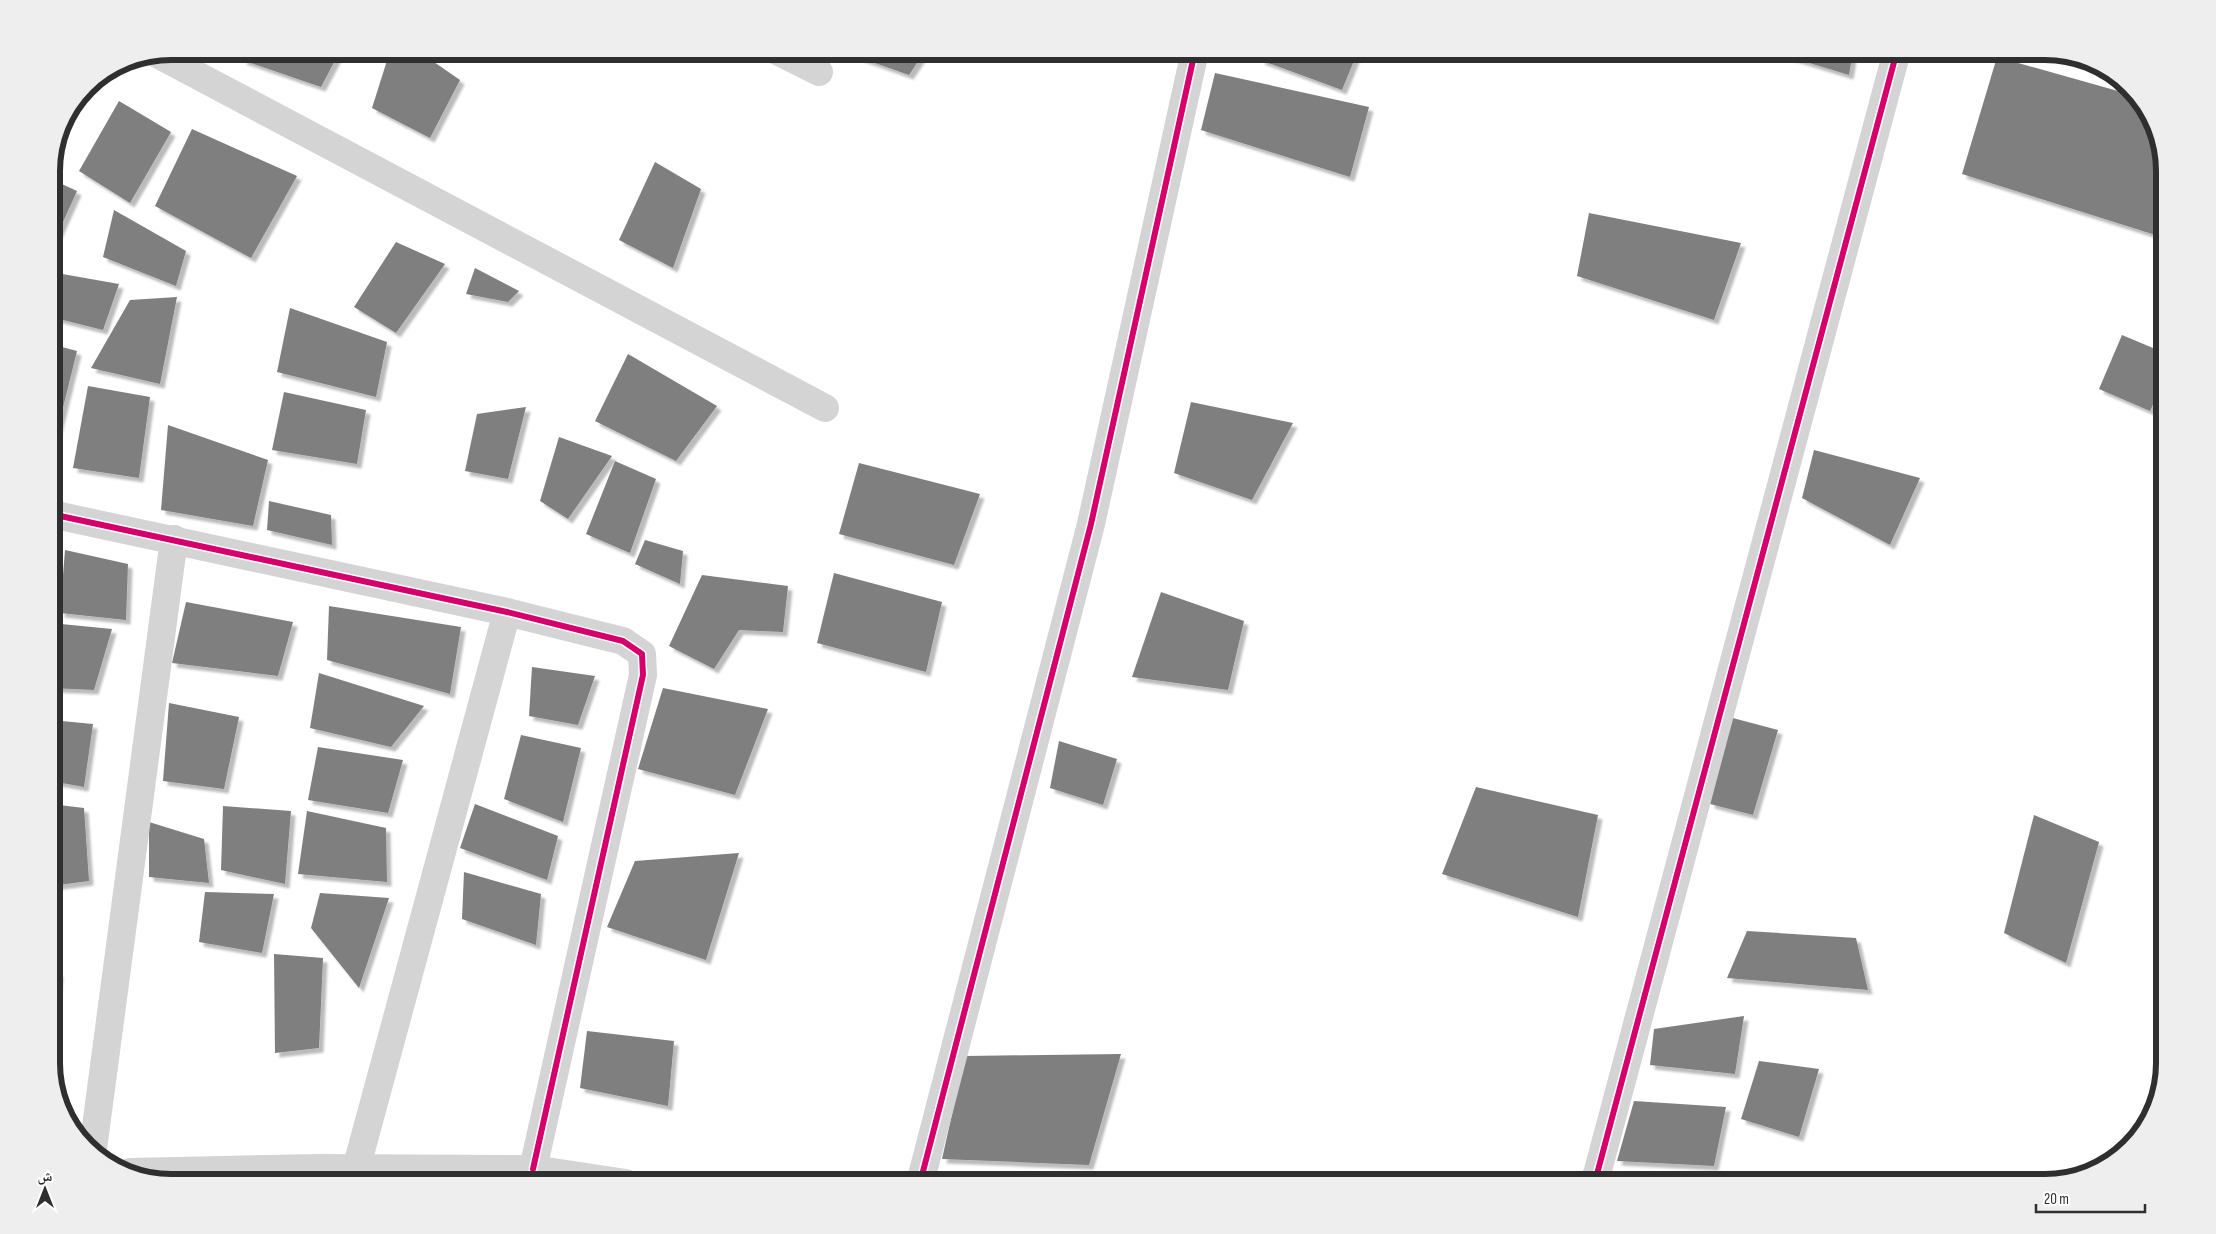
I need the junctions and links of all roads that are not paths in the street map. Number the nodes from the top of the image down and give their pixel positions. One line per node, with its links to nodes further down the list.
1 (168, 60): 6 (street)
2 (795, 60): 5 (street)
3 (1193, 60): 17 (street)
4 (1895, 60): 18 (street)
5 (818, 72)
6 (825, 408)
7 (60, 516): 8 (street)
8 (174, 539): 9 (street); 10 (street)
9 (507, 612): 11 (street); 12 (street)
10 (94, 1142)
11 (356, 1169): 12 (street); 15 (street)
12 (533, 1169): 16 (street)
13 (155, 1173): 14 (street)
14 (224, 1174)
15 (329, 1174)
16 (566, 1174)
17 (922, 1174)
18 (1597, 1174)

